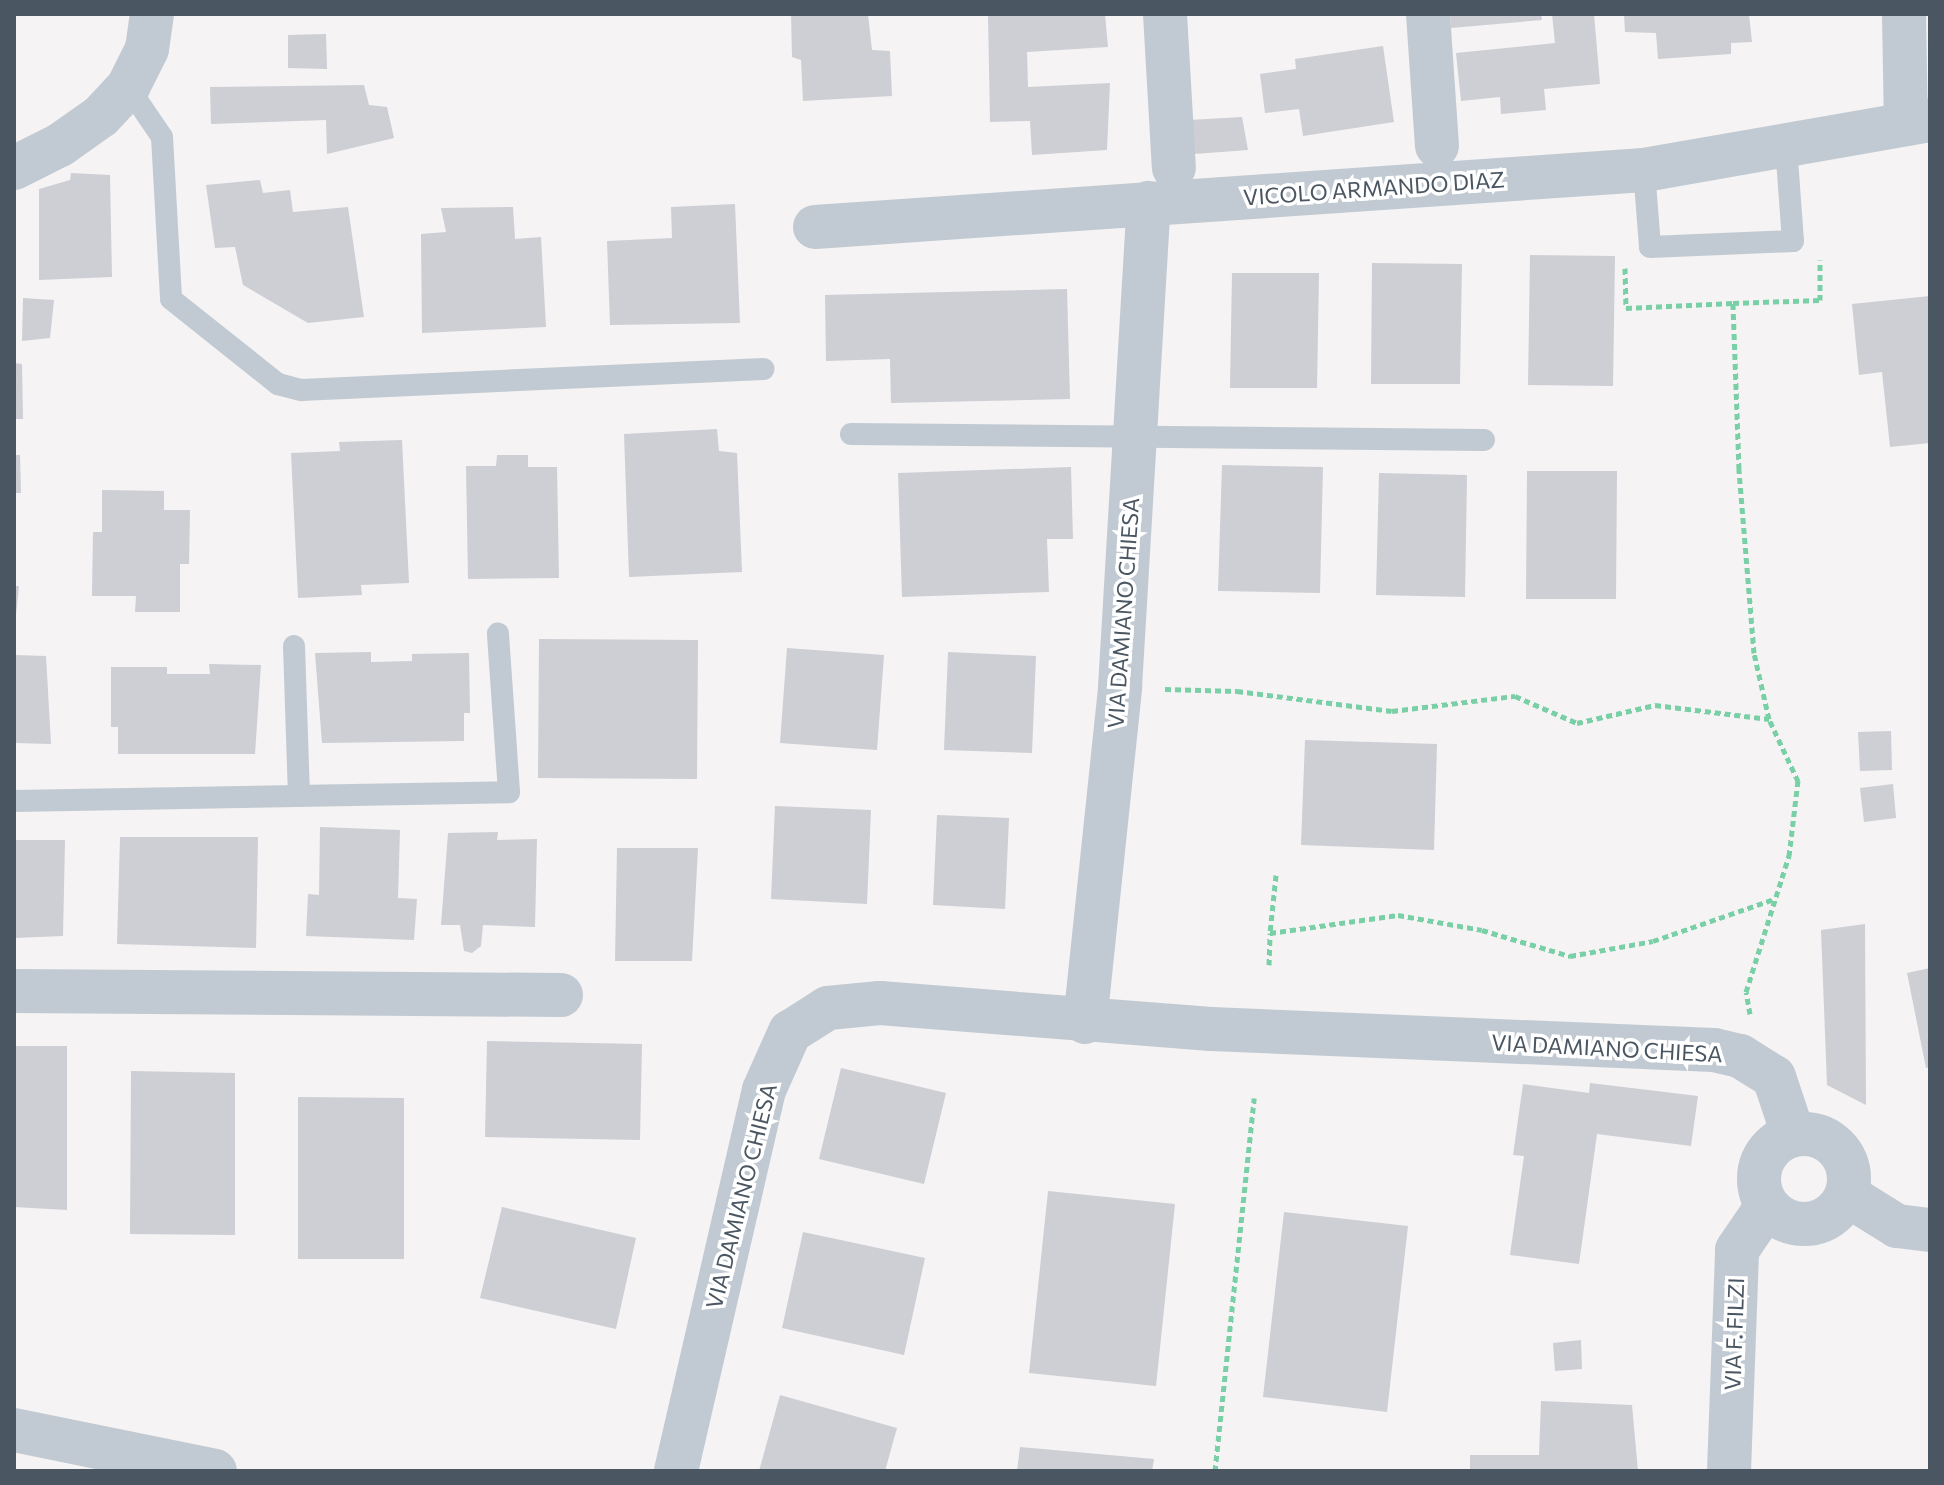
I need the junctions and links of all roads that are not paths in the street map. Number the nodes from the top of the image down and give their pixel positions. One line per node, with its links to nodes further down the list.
1 (152, 14): 5 (street)
2 (1165, 14): 10 (street)
3 (1428, 14): 8 (street)
4 (1904, 14): 6 (street)
5 (128, 87): 9 (street); 14 (lane)
6 (1918, 122): 7 (street, VICOLO ARMANDO DIAZ)
7 (1786, 145): 11 (street, VICOLO ARMANDO DIAZ); 11 (lane)
8 (1437, 146)
9 (14, 168)
10 (1174, 168)
11 (1644, 170): 12 (street, VICOLO ARMANDO DIAZ)
12 (1149, 203): 13 (street, VICOLO ARMANDO DIAZ); 16 (street, VIA DAMIANO CHIESA)
13 (815, 227)
14 (764, 369)
15 (851, 434): 16 (lane)
16 (1135, 437): 17 (lane); 24 (street, VIA DAMIANO CHIESA)
17 (1484, 440)
18 (498, 633): 20 (lane)
19 (294, 646): 20 (lane)
20 (299, 796): 21 (lane)
21 (14, 801)
22 (14, 991): 23 (street)
23 (561, 995)
24 (1085, 1022): 25 (street, VIA DAMIANO CHIESA); 31 (street, VIA DAMIANO CHIESA)
25 (1793, 1134): 26 (street); 27 (street)
26 (1847, 1195): 27 (street); 28 (street)
27 (1767, 1206): 32 (street, VIA F. FILZI)
28 (1930, 1230)
29 (14, 1430): 30 (street)
30 (215, 1471)
31 (676, 1471)
32 (1729, 1471)

